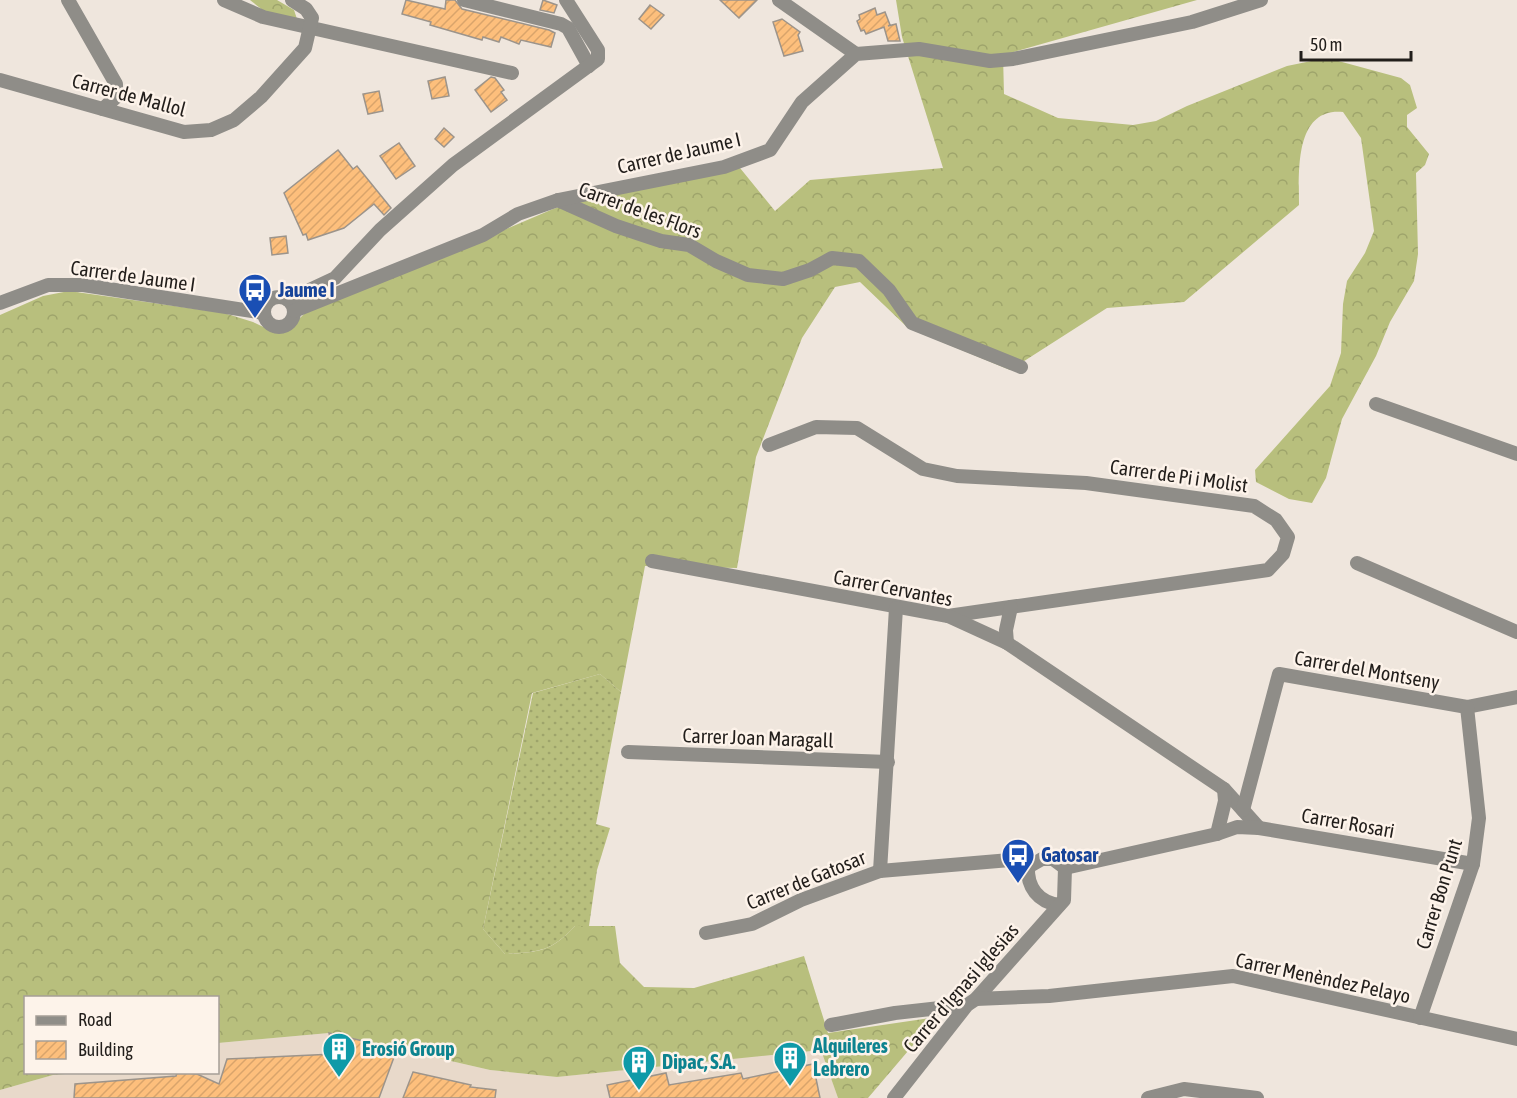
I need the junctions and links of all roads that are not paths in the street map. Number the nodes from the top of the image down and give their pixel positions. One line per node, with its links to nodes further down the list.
1 (68, 0): 13 (street)
2 (224, 0): 8 (street)
3 (292, 0): 8 (street)
4 (464, 0): 10 (street)
5 (566, 0): 10 (street)
6 (779, 0): 9 (street)
7 (1261, 0): 9 (street)
8 (310, 29): 11 (street); 13 (street, Carrer de Mallol)
9 (856, 54): 14 (street, Carrer de Jaume I)
10 (594, 63): 16 (street)
11 (512, 73)
12 (0, 80): 13 (street, Carrer de Mallol)
13 (103, 109)
14 (558, 200): 16 (street, Carrer de Jaume I); 18 (street, Carrer de les Flors)
15 (0, 303): 17 (street, Carrer de Jaume I)
16 (291, 306): 17 (street, Carrer de Jaume I); 17 (street, Carrer de Jaume I)
17 (264, 313)
18 (1021, 367)
19 (1376, 404): 21 (street)
20 (769, 445): 24 (street, Carrer de Pi i Molist)
21 (1517, 454)
22 (652, 561): 25 (street, Carrer Cervantes)
23 (1357, 563): 27 (street)
24 (1011, 607): 26 (street, Carrer de Pi i Molist); 28 (street)
25 (896, 608): 26 (street, Carrer Cervantes); 32 (street)
26 (948, 616): 28 (street, Carrer Cervantes)
27 (1517, 632)
28 (1007, 643): 33 (street, Carrer Cervantes)
29 (1517, 697): 30 (street, Carrer del Montseny)
30 (1467, 707): 34 (street, Carrer del Montseny); 37 (street, Carrer Bon Punt)
31 (628, 752): 32 (street, Carrer Joan Maragall)
32 (888, 762): 40 (street)
33 (1224, 789): 34 (street, Carrer Cervantes); 36 (street)
34 (1243, 810): 35 (street, Carrer Cervantes)
35 (1259, 828): 36 (street, Carrer Rosari); 37 (street, Carrer Rosari)
36 (1217, 834): 39 (street, Carrer de Gatosar)
37 (1473, 864): 44 (street, Carrer Bon Punt)
38 (1028, 867): 39 (street, Carrer de Gatosar); 40 (street, Carrer de Gatosar); 41 (street)
39 (1065, 868): 41 (street)
40 (880, 871): 42 (street, Carrer de Gatosar)
41 (1059, 905): 43 (street, Carrer d'Ignasi Iglesias)
42 (706, 933)
43 (971, 1002): 44 (street, Carrer Menèndez Pelayo); 45 (street, Carrer Menèndez Pelayo); 47 (street, Carrer d'Ignasi Iglesias)
44 (1420, 1018): 46 (street, Carrer Menèndez Pelayo)
45 (831, 1025)
46 (1517, 1039)
47 (894, 1098)
48 (1148, 1098): 49 (street)
49 (1257, 1098)

